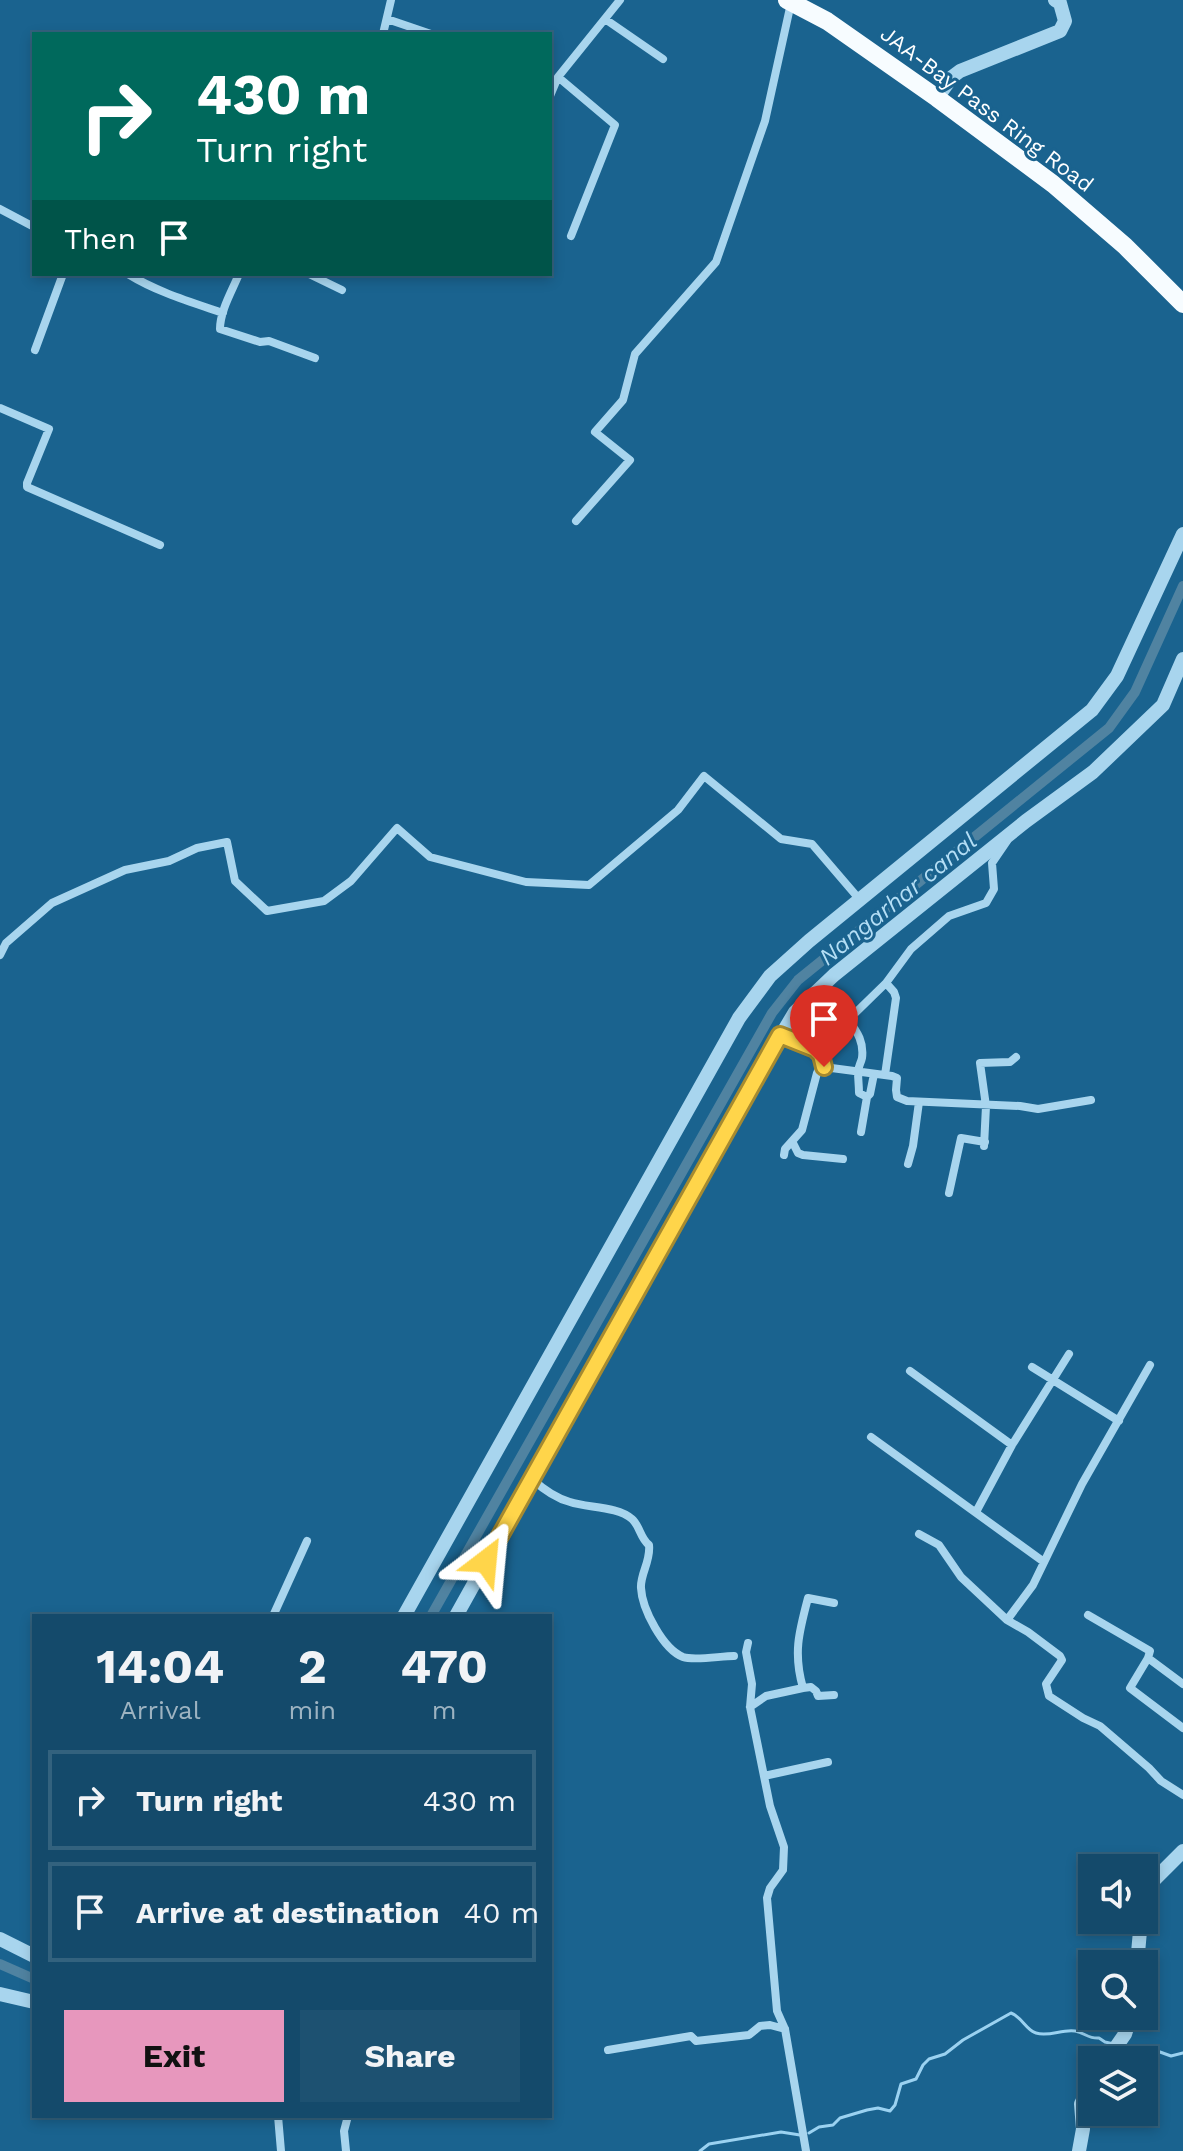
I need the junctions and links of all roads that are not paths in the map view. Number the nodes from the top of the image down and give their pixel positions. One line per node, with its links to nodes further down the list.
1 (391, 0): 5 (street)
2 (620, 0): 6 (street)
3 (789, 1): 12 (highway, JAA-Bay Pass Ring Road); 26 (street)
4 (1062, 1): 12 (street)
5 (387, 19): 7 (street); 8 (street)
6 (605, 19): 9 (street); 10 (street)
7 (384, 32)
8 (425, 32)
9 (663, 59)
10 (558, 77): 11 (street); 15 (street)
11 (552, 91)
12 (937, 98): 21 (highway, JAA-Bay Pass Ring Road)
13 (0, 209): 14 (street)
14 (32, 226)
15 (571, 236)
16 (62, 276): 23 (street)
17 (238, 276): 22 (street)
18 (313, 276): 20 (street)
19 (140, 277): 22 (street)
20 (342, 290)
21 (1183, 304)
22 (223, 313): 24 (street)
23 (35, 350)
24 (315, 358)
25 (0, 408): 28 (street)
26 (576, 521)
27 (1183, 534): 31 (street)
28 (160, 545)
29 (1183, 659): 30 (street)
30 (1015, 831): 33 (street); 35 (street)
31 (860, 900): 32 (street); 67 (street)
32 (0, 955)
33 (886, 983): 34 (street); 41 (street)
34 (848, 1020): 36 (street); 39 (street)
35 (780, 1035): 38 (street); 60 (street)
36 (835, 1037)
37 (1016, 1057): 45 (street)
38 (824, 1067): 39 (street); 47 (street)
39 (858, 1073): 40 (street); 42 (street)
40 (874, 1074): 41 (street); 42 (street)
41 (885, 1075): 44 (street)
42 (867, 1097): 46 (street)
43 (1091, 1100): 45 (street)
44 (919, 1102): 45 (street); 50 (street)
45 (986, 1106): 51 (street)
46 (861, 1132)
47 (792, 1141): 48 (street); 49 (street)
48 (784, 1155)
49 (843, 1159)
50 (908, 1164)
51 (949, 1193)
52 (1069, 1354): 56 (street)
53 (1150, 1365): 57 (street)
54 (1032, 1367): 56 (street)
55 (910, 1371): 59 (street)
56 (1054, 1380): 57 (street); 59 (street)
57 (1119, 1421): 64 (street)
58 (871, 1437): 61 (street)
59 (1012, 1445): 61 (street)
60 (532, 1479): 68 (street); 72 (street)
61 (976, 1512): 64 (street)
62 (919, 1534): 70 (street)
63 (307, 1541): 66 (street)
64 (1044, 1562): 70 (street)
65 (834, 1603): 75 (street)
66 (274, 1614)
67 (405, 1614)
68 (457, 1614)
69 (1088, 1615): 73 (street)
70 (1007, 1620): 81 (street)
71 (748, 1643): 77 (street)
72 (734, 1656)
73 (1148, 1658): 74 (street); 78 (street)
74 (1183, 1684)
75 (803, 1688): 76 (street); 77 (street)
76 (834, 1695)
77 (750, 1707): 80 (street)
78 (1183, 1728)
79 (828, 1762): 80 (street)
80 (764, 1776): 88 (street)
81 (1183, 1795)
82 (1183, 1851): 83 (street)
83 (1158, 1876)
84 (0, 1939): 85 (street)
85 (32, 1955)
86 (0, 1994): 87 (street)
87 (32, 2002)
88 (785, 2029): 89 (street); 95 (street)
89 (608, 2050)
90 (278, 2118): 93 (street)
91 (347, 2118): 94 (street)
92 (1083, 2126): 96 (street)
93 (281, 2151)
94 (346, 2151)
95 (806, 2151)
96 (1079, 2151)

